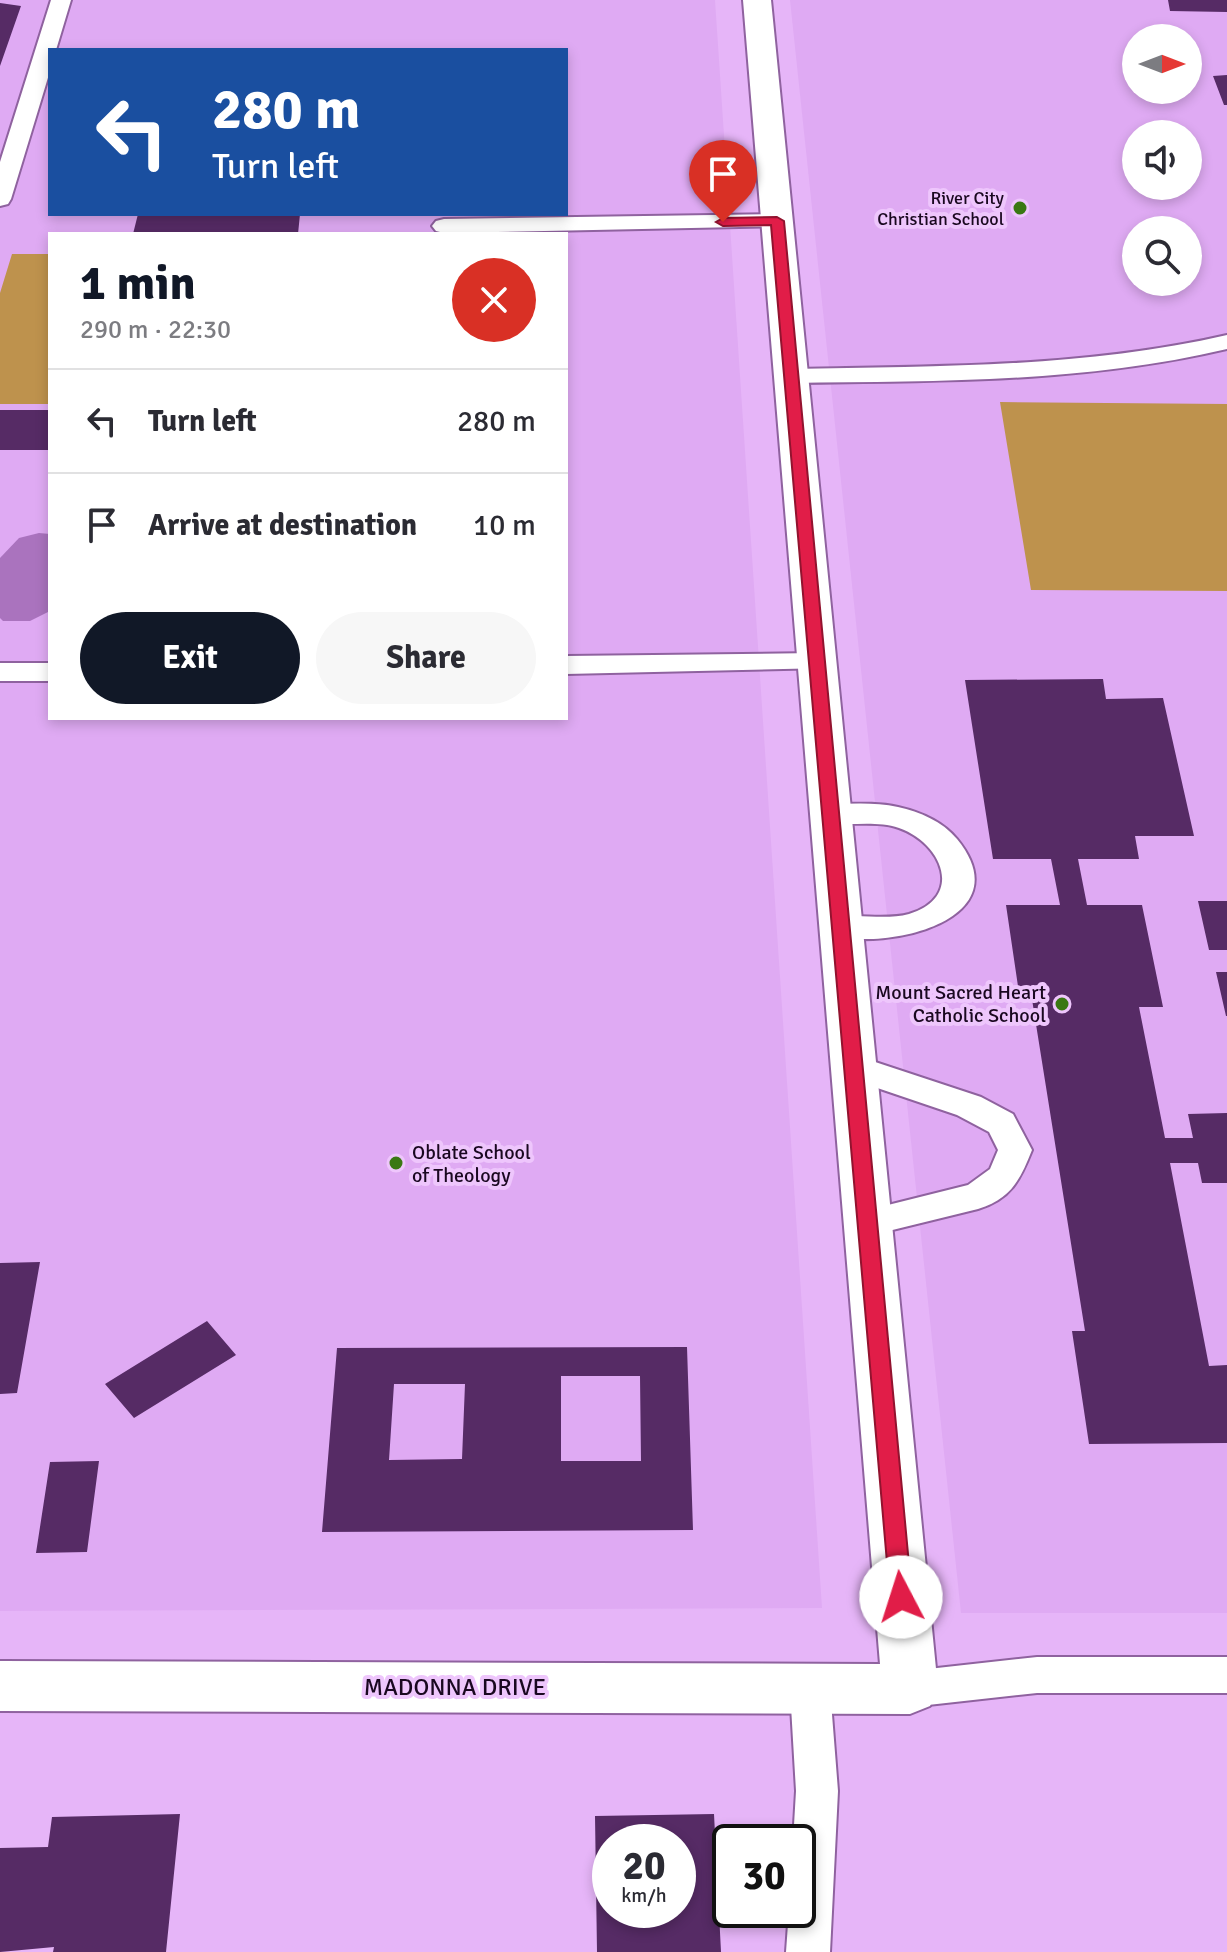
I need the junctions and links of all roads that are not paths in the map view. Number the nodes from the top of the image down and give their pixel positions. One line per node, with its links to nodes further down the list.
1 (61, 0): 3 (lane)
2 (757, 0): 4 (street)
3 (0, 199)
4 (777, 221): 5 (lane); 7 (street)
5 (444, 226)
6 (1227, 342): 7 (lane)
7 (791, 376): 8 (street)
8 (817, 662): 9 (lane); 12 (street)
9 (568, 665)
10 (0, 672): 11 (lane)
11 (48, 672)
12 (830, 814): 13 (street); 13 (lane)
13 (841, 927): 14 (street)
14 (854, 1067): 15 (street); 15 (lane)
15 (868, 1223): 19 (street)
16 (1227, 1675): 19 (lane)
17 (0, 1686): 18 (street, MADONNA DRIVE)
18 (810, 1689): 19 (street, MADONNA DRIVE); 20 (lane)
19 (910, 1689)
20 (808, 1952)

